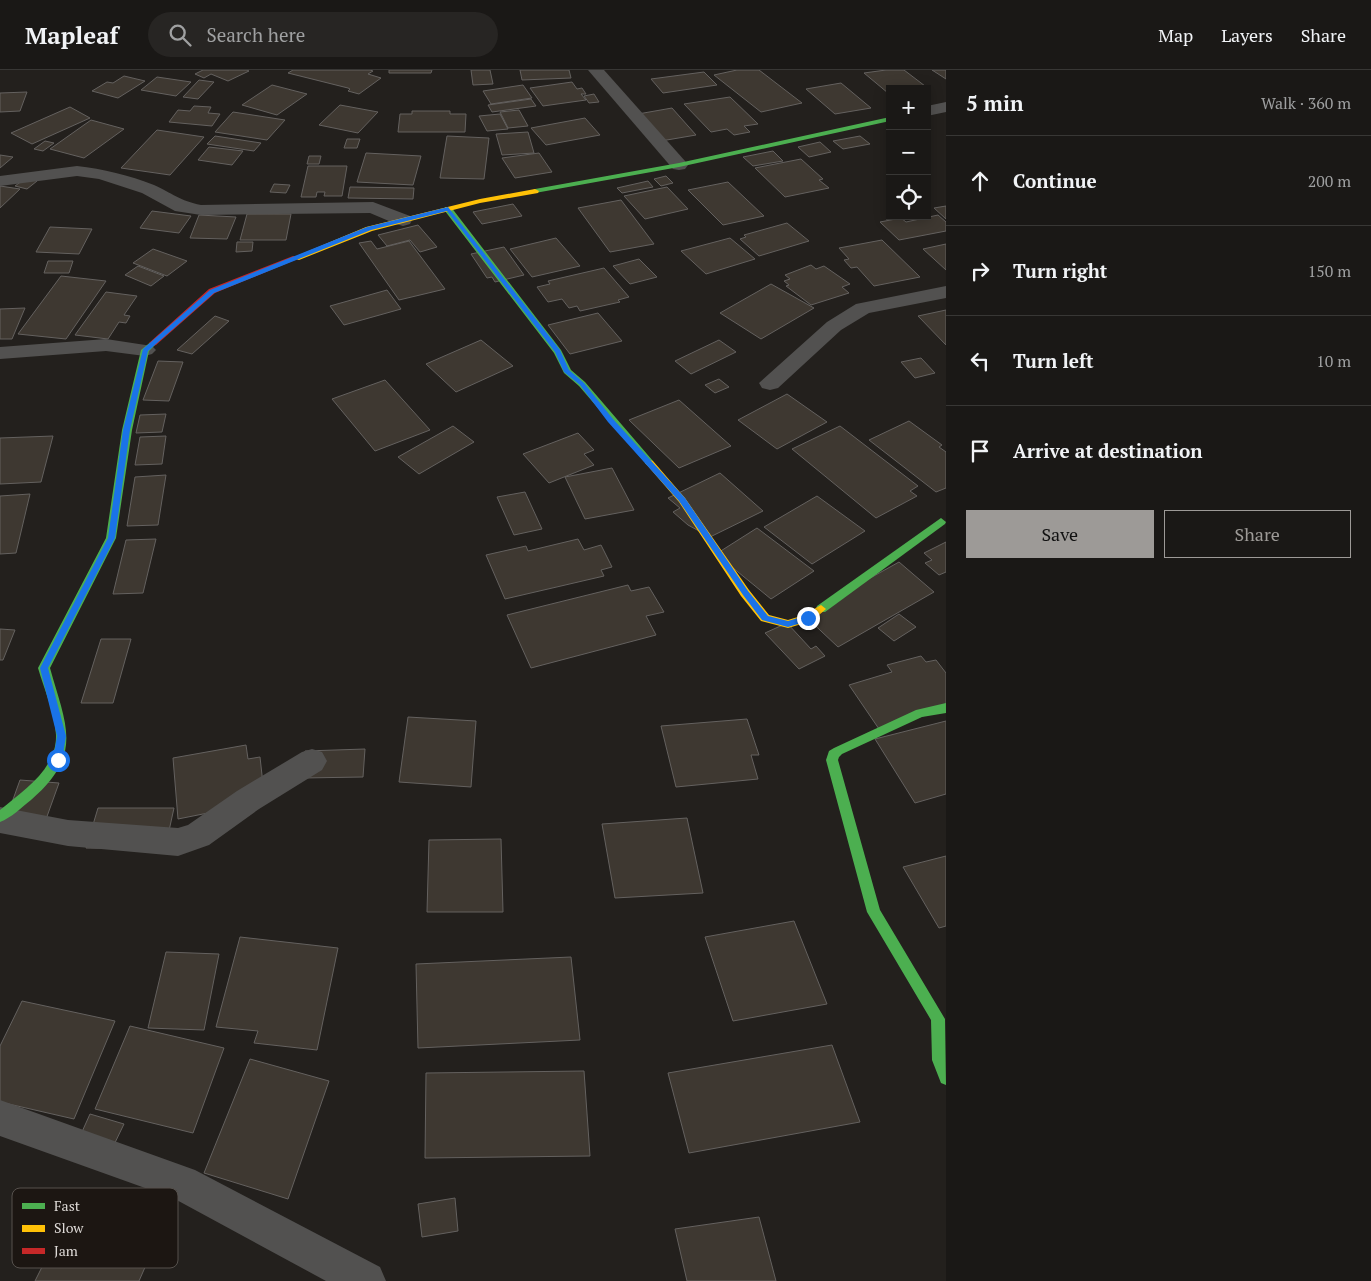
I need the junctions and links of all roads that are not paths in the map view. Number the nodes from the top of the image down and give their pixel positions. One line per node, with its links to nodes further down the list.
1 (596, 70): 5 (street)
2 (946, 107): 3 (street)
3 (931, 110)
4 (886, 120): 5 (street)
5 (679, 165): 7 (street)
6 (0, 181): 8 (street)
7 (448, 209): 8 (street); 13 (street)
8 (403, 220): 10 (street)
9 (946, 292): 12 (street)
10 (145, 350): 11 (street); 16 (street)
11 (0, 353)
12 (770, 383)
13 (941, 522)
14 (946, 708): 17 (street)
15 (312, 761): 16 (street)
16 (0, 818)
17 (942, 1015): 18 (street)
18 (946, 1078)
19 (0, 1118): 20 (street)
20 (366, 1281)

